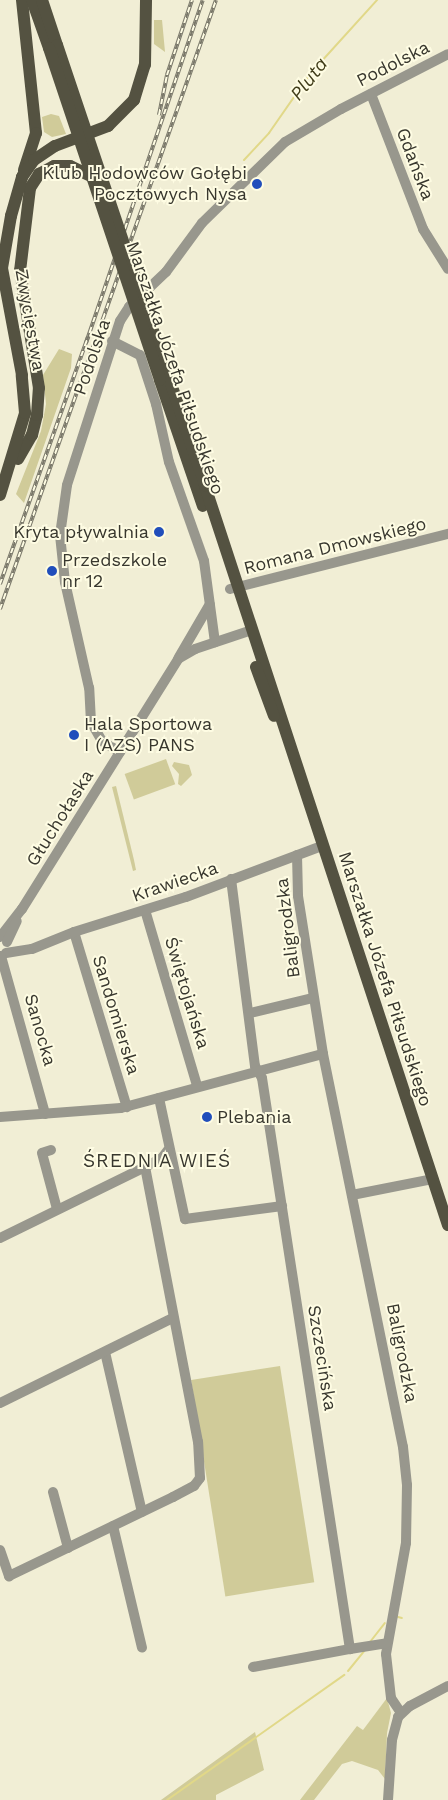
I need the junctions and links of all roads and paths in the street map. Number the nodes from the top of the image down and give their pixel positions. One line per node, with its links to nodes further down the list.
1 (22, 0): 8 (main road)
2 (32, 0): 5 (main road, Marszałka Józefa Piłsudskiego)
3 (42, 0): 5 (main road, Marszałka Józefa Piłsudskiego)
4 (146, 0): 9 (main road, Zwycięstwa)
5 (53, 46): 10 (main road, Marszałka Józefa Piłsudskiego, bridge); 16 (main road, Marszałka Józefa Piłsudskiego, bridge)
6 (448, 54): 7 (street, Podolska)
7 (370, 94): 13 (street, Gdańska); 14 (street, Podolska)
8 (36, 133): 9 (main road); 11 (main road)
9 (55, 146): 11 (main road, Zwycięstwa)
10 (93, 177): 15 (main road); 16 (main road, Marszałka Józefa Piłsudskiego, bridge)
11 (22, 178): 12 (main road, Zwycięstwa)
12 (1, 268): 15 (main road, Zwycięstwa)
13 (448, 269)
14 (112, 341): 20 (street, Marszałka Józefa Piłsudskiego); 24 (street, Podolska)
15 (11, 466): 17 (main road, Zwycięstwa)
16 (201, 488): 19 (main road, Marszałka Józefa Piłsudskiego)
17 (0, 495)
18 (448, 534): 19 (street, Romana Dmowskiego)
19 (234, 588): 21 (main road, Marszałka Józefa Piłsudskiego)
20 (210, 604): 22 (street, Marszałka Józefa Piłsudskiego); 23 (street)
21 (248, 631): 22 (street); 25 (main road, Marszałka Józefa Piłsudskiego)
22 (215, 642): 23 (street)
23 (178, 659): 24 (street, Głuchołaska)
24 (120, 752): 30 (street, Głuchołaska)
25 (322, 846): 26 (street, Krawiecka); 43 (main road, Marszałka Józefa Piłsudskiego)
26 (297, 855): 27 (street, Krawiecka); 31 (street, Baligrodzka)
27 (231, 879): 28 (street, Krawiecka); 32 (street, Szczecińska)
28 (144, 910): 29 (street, Krawiecka); 35 (street, Świętojańska)
29 (74, 932): 30 (street, Krawiecka); 37 (street, Sandomierska)
30 (3, 946): 38 (street, Sanocka)
31 (313, 998): 32 (street, Baligrodzka); 33 (street, Baligrodzka)
32 (250, 1013): 34 (street, Szczecińska)
33 (323, 1054): 34 (street); 44 (street, Baligrodzka)
34 (259, 1072): 35 (street); 45 (street, Szczecińska)
35 (197, 1086): 36 (street)
36 (159, 1098): 37 (street); 41 (street)
37 (127, 1107): 38 (street)
38 (46, 1114): 39 (street)
39 (0, 1117)
40 (50, 1150): 46 (street)
41 (168, 1150): 42 (street); 45 (street)
42 (146, 1167): 46 (street); 49 (street)
43 (433, 1179): 44 (street); 47 (main road, Marszałka Józefa Piłsudskiego)
44 (352, 1195): 57 (street, Baligrodzka)
45 (282, 1206): 59 (street, Szczecińska)
46 (57, 1209): 48 (street)
47 (448, 1225)
48 (0, 1238)
49 (173, 1318): 50 (street); 53 (street)
50 (105, 1352): 51 (street); 53 (street)
51 (0, 1402)
52 (53, 1492): 55 (street)
53 (142, 1512): 54 (street)
54 (113, 1526): 55 (street); 58 (street)
55 (68, 1548): 56 (street)
56 (0, 1550)
57 (386, 1644): 59 (street); 62 (street, Baligrodzka)
58 (142, 1648)
59 (350, 1649): 60 (street)
60 (252, 1667)
61 (448, 1686): 62 (street)
62 (401, 1714): 63 (street)
63 (388, 1800)

